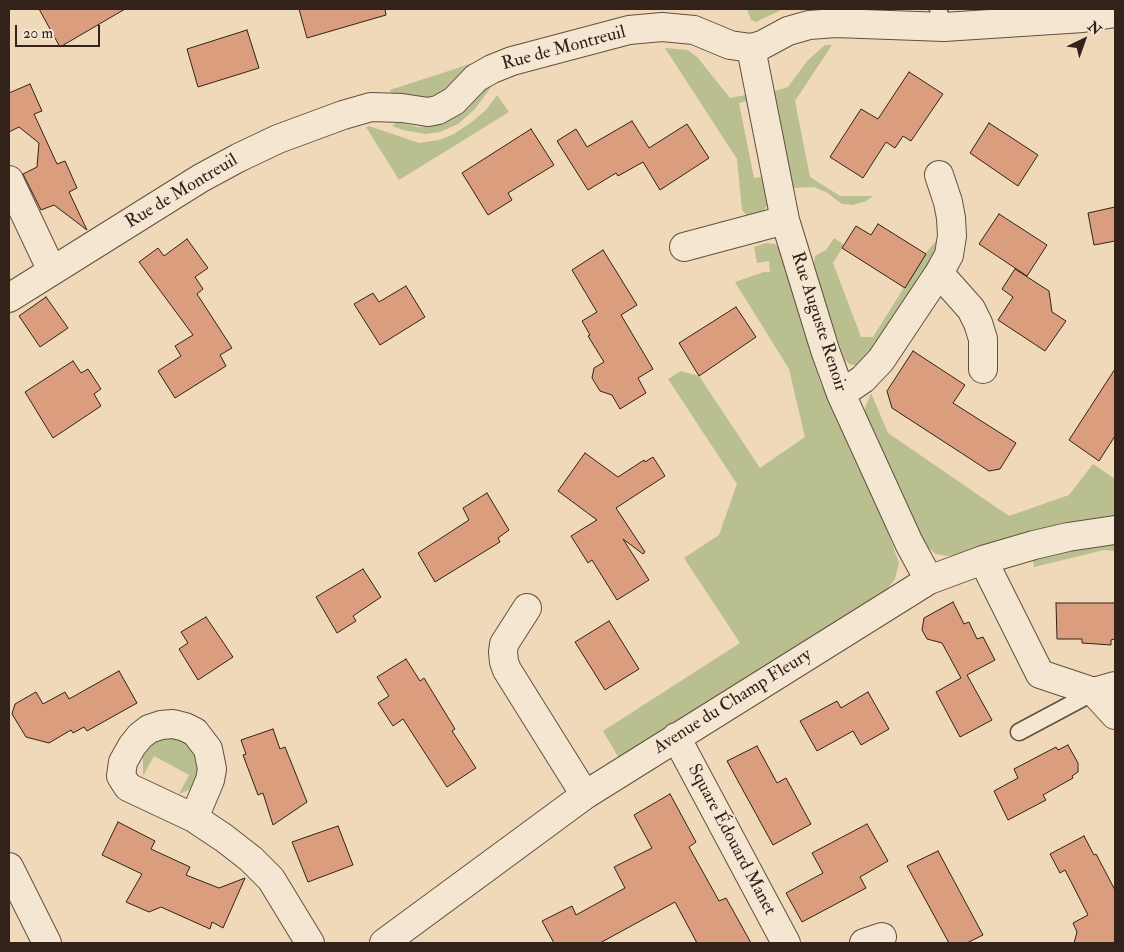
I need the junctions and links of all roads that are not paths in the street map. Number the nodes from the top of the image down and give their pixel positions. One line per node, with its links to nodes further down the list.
1 (1115, 13): 2 (street)
2 (941, 18): 3 (street)
3 (751, 48): 6 (street, Rue Auguste Renoir); 8 (street, Rue de Montreuil)
4 (939, 175): 9 (street)
5 (9, 180): 8 (street)
6 (785, 220): 7 (street); 12 (street, Rue Auguste Renoir)
7 (684, 247)
8 (52, 271): 10 (street, Rue de Montreuil)
9 (939, 273): 11 (street); 12 (street)
10 (9, 298)
11 (983, 369)
12 (841, 394): 15 (street, Rue Auguste Renoir)
13 (1115, 530): 14 (street, Avenue du Champ Fleury)
14 (983, 560): 15 (street, Avenue du Champ Fleury); 17 (street)
15 (929, 580): 20 (street, Avenue du Champ Fleury)
16 (527, 608): 21 (street)
17 (1105, 689): 18 (street); 19 (lane)
18 (1115, 715)
19 (1019, 732)
20 (676, 736): 21 (street, Avenue du Champ Fleury); 27 (street, Square Édouard Manet)
21 (585, 795): 24 (street, Avenue du Champ Fleury)
22 (194, 818): 26 (street)
23 (9, 867): 25 (street)
24 (395, 940)
25 (47, 943)
26 (310, 943)
27 (786, 943)

